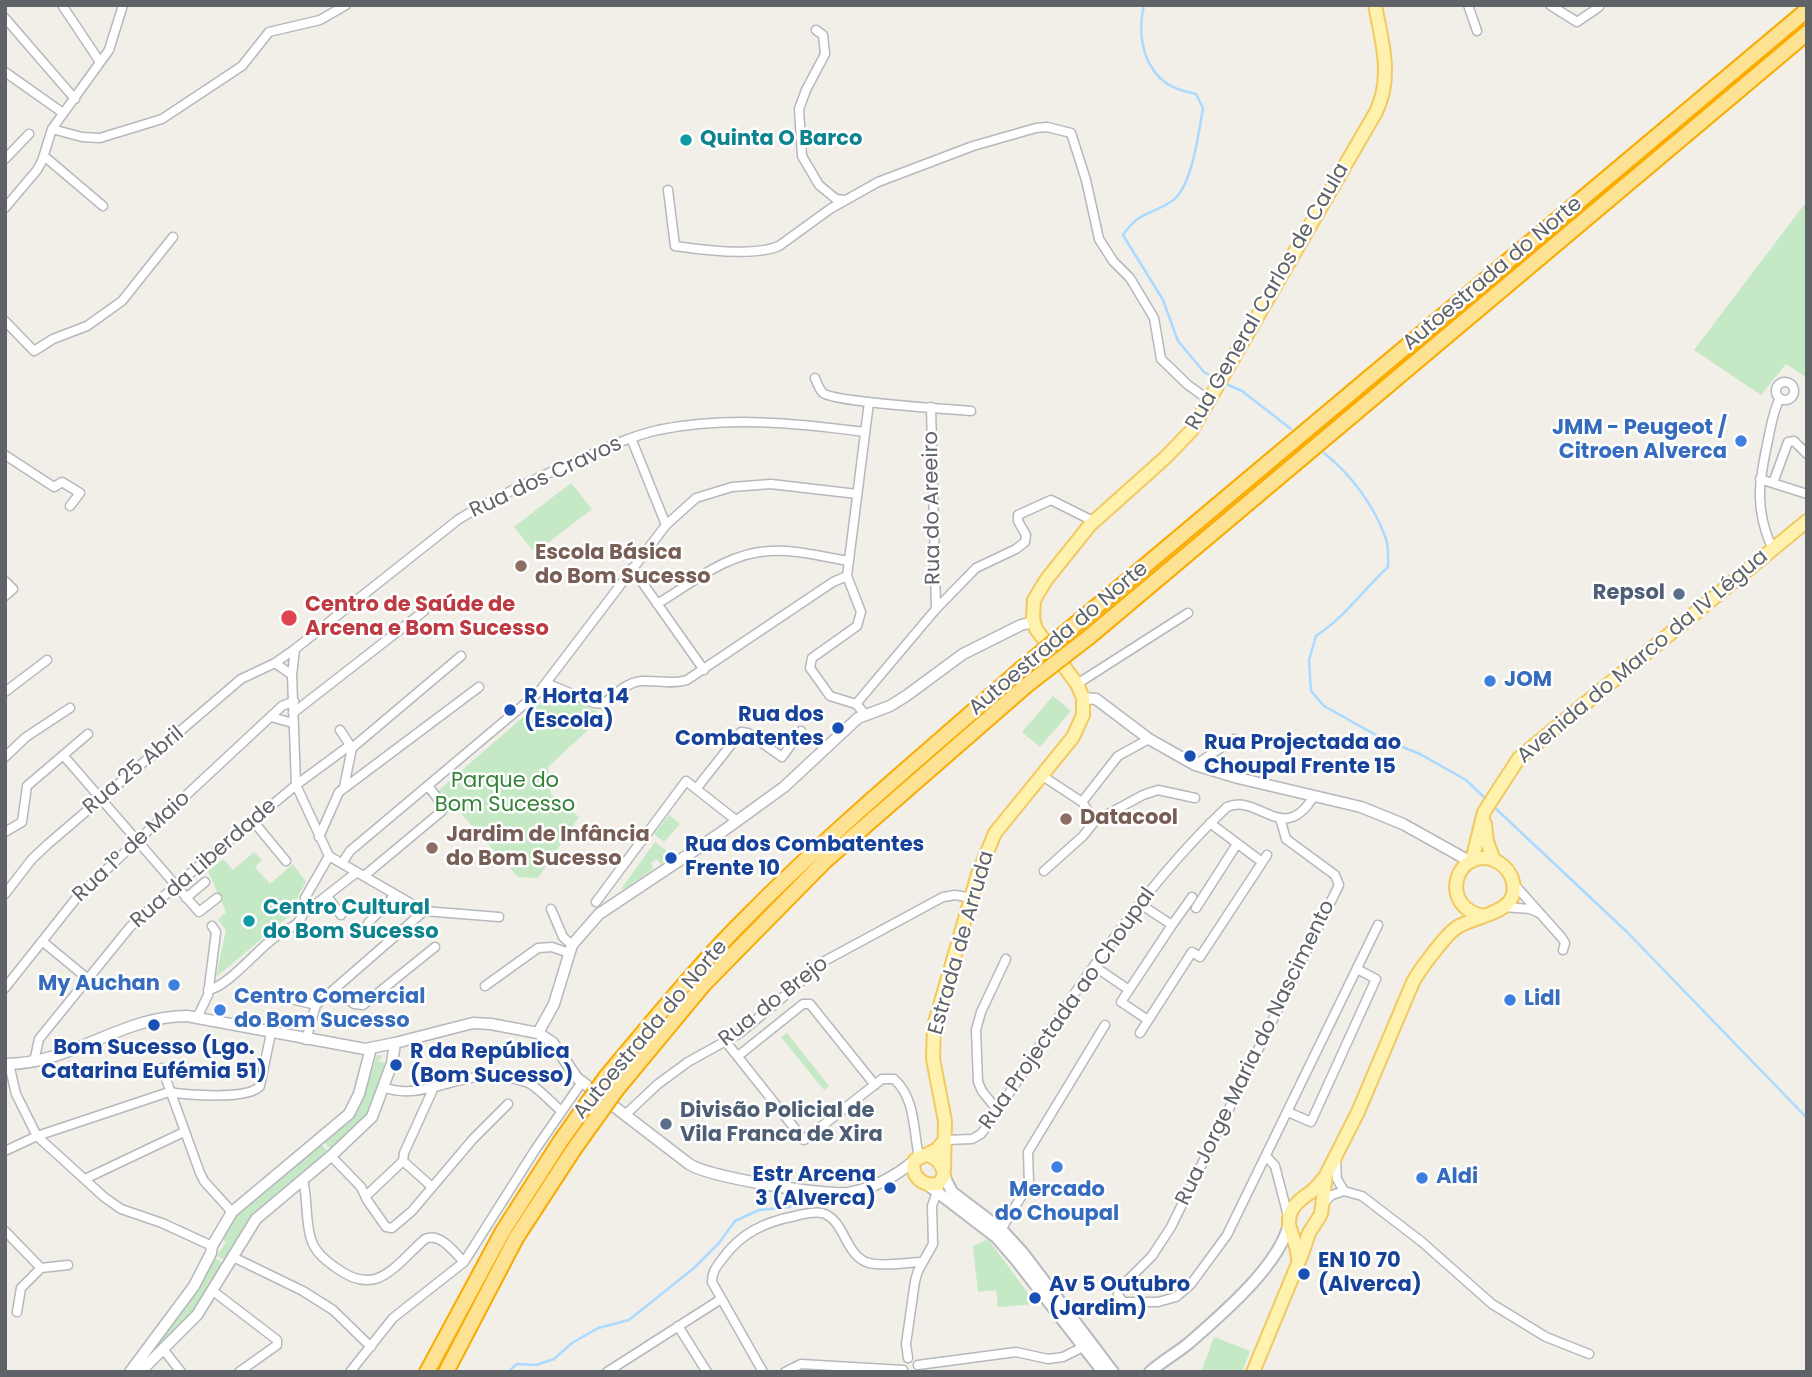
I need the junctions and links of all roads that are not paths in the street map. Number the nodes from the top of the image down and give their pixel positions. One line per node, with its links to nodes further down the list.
1 (62, 5): 13 (street)
2 (123, 5): 13 (street)
3 (346, 5): 17 (street)
4 (1375, 5): 29 (main road, Rua General Carlos de Caula)
5 (1468, 5): 11 (street)
6 (1550, 5): 7 (street)
7 (1599, 7)
8 (1807, 10): 226 (highway, Autoestrada do Norte, bridge)
9 (5, 18): 15 (street)
10 (816, 30): 22 (street)
11 (1477, 31)
12 (1807, 33): 227 (highway, Autoestrada do Norte, bridge)
13 (100, 62): 15 (street)
14 (5, 72): 16 (street)
15 (75, 99): 16 (street)
16 (63, 113): 17 (street)
17 (52, 130): 19 (street)
18 (29, 134): 20 (street)
19 (44, 156): 23 (street); 24 (street)
20 (5, 159)
21 (668, 190): 22 (street)
22 (845, 201): 29 (street)
23 (103, 206)
24 (5, 208)
25 (173, 237): 26 (street)
26 (5, 321)
27 (815, 378): 30 (street)
28 (1780, 398): 37 (street)
29 (1209, 400): 42 (main road, Rua General Carlos de Caula)
30 (869, 402): 31 (street); 33 (street)
31 (931, 408): 32 (street); 52 (street, Rua do Areeiro)
32 (971, 411)
33 (865, 432): 34 (street, Rua dos Cravos); 39 (street)
34 (631, 438): 44 (street); 56 (street, Rua dos Cravos)
35 (1807, 454): 38 (street)
36 (5, 455): 41 (street)
37 (1759, 479): 38 (street); 45 (street)
38 (1773, 483): 40 (street)
39 (857, 494): 44 (street); 46 (street)
40 (1807, 494)
41 (70, 506)
42 (1093, 521): 52 (street); 55 (main road, Rua General Carlos de Caula)
43 (1807, 521): 45 (main road, Avenida do Marco da IV Légua)
44 (666, 525): 47 (street)
45 (1772, 548): 90 (main road, Avenida do Marco da IV Légua)
46 (849, 561): 48 (street); 51 (street)
47 (632, 568): 51 (street); 62 (street)
48 (847, 576): 60 (street); 68 (street)
49 (5, 581): 50 (street)
50 (5, 596)
51 (657, 604): 60 (street)
52 (936, 609): 68 (street)
53 (424, 611): 72 (street)
54 (1188, 613): 63 (street)
55 (1034, 622): 63 (main road); 70 (street)
56 (295, 649): 59 (street, Rua dos Cravos); 61 (street)
57 (461, 656): 78 (street, Rua da Liberdade)
58 (47, 660): 65 (street)
59 (275, 663): 61 (street); 89 (street, Rua 25 Abril)
60 (704, 670): 62 (street)
61 (292, 675): 67 (street)
62 (546, 683): 84 (street)
63 (1077, 684): 66 (main road)
64 (479, 687): 85 (street)
65 (5, 692)
66 (1083, 698): 76 (street); 82 (main road, Estrada de Arruda)
67 (293, 701): 71 (street, Rua 1º de Maio); 72 (street)
68 (856, 704): 70 (street)
69 (70, 708): 80 (street)
70 (865, 714): 94 (street)
71 (271, 717): 72 (street); 99 (street, Rua 1º de Maio)
72 (293, 718): 83 (street)
73 (340, 730): 78 (street)
74 (802, 731): 86 (street)
75 (88, 734): 79 (street)
76 (1149, 739): 81 (street); 91 (street)
77 (1234, 739): 81 (street)
78 (352, 748): 83 (street, Rua da Liberdade); 85 (street)
79 (63, 755): 89 (street); 97 (street)
80 (5, 757)
81 (1195, 765): 87 (street)
82 (1041, 775): 91 (street); 119 (main road, Estrada de Arruda)
83 (296, 785): 93 (street, Rua da Liberdade); 98 (street)
84 (428, 786): 106 (street); 109 (street)
85 (344, 788): 98 (street)
86 (696, 789): 94 (street); 120 (street)
87 (1314, 796): 92 (street); 101 (street)
88 (1195, 798): 95 (street)
89 (100, 799): 99 (street); 113 (street, Rua 25 Abril)
90 (1491, 800): 103 (main road); 105 (main road, Avenida do Marco da IV Légua)
91 (1082, 802): 95 (street)
92 (1280, 818): 96 (street, Rua Projectada ao Choupal); 185 (street, Rua Jorge Maria do Nascimento)
93 (253, 821): 104 (street); 112 (street, Rua da Liberdade)
94 (737, 821): 139 (street)
95 (1095, 821): 107 (street)
96 (1210, 823): 100 (street); 122 (street, Rua Projectada ao Choupal)
97 (5, 832)
98 (319, 836): 102 (street)
99 (136, 842): 112 (street); 137 (street, Rua 1º de Maio)
100 (1237, 844): 124 (street); 153 (street)
101 (1440, 844): 105 (street); 108 (street)
102 (329, 856): 106 (street); 128 (street)
103 (1494, 860): 105 (main road); 111 (main road)
104 (286, 861)
105 (1471, 861): 108 (main road)
106 (342, 863): 109 (street)
107 (1044, 870)
108 (1460, 872): 121 (main road)
109 (360, 874): 114 (street); 115 (street)
110 (205, 882): 117 (street)
111 (1513, 883): 123 (main road); 127 (street)
112 (174, 886): 117 (street); 144 (street, Rua da Liberdade)
113 (5, 894)
114 (395, 895): 126 (street); 132 (street)
115 (327, 896): 128 (street); 129 (street)
116 (1192, 897): 133 (street)
117 (186, 898): 118 (street)
118 (217, 898)
119 (972, 898): 159 (street, Rua do Brejo); 180 (main road, Estrada de Arruda)
120 (596, 902)
121 (1459, 903): 130 (main road); 136 (main road)
122 (1140, 904): 133 (street); 142 (street, Rua Projectada ao Choupal)
123 (1504, 907): 127 (street); 130 (main road)
124 (1196, 908)
125 (551, 909): 139 (street)
126 (424, 911): 131 (street); 147 (street)
127 (1541, 913): 140 (street)
128 (303, 914): 148 (street)
129 (341, 915)
130 (1484, 916): 136 (main road)
131 (499, 917)
132 (368, 923)
133 (1172, 925): 149 (street)
134 (1378, 925): 143 (street)
135 (212, 926): 148 (street)
136 (1454, 929): 183 (main road)
137 (42, 941): 144 (street); 145 (street, Rua 1º de Maio)
138 (435, 947): 147 (street)
139 (571, 949): 146 (street); 156 (street)
140 (1563, 950)
141 (1006, 959): 175 (street)
142 (1094, 966): 149 (street); 175 (street, Rua Projectada ao Choupal)
143 (1357, 968): 176 (street); 176 (street)
144 (88, 979): 163 (street, Rua da Liberdade)
145 (6, 986)
146 (485, 986)
147 (336, 989): 151 (street)
148 (208, 990): 152 (street)
149 (1129, 990): 153 (street)
150 (291, 999): 151 (street)
151 (316, 1005): 158 (street)
152 (197, 1018): 155 (street); 163 (street)
153 (1148, 1020): 157 (street)
154 (1105, 1025): 202 (street)
155 (271, 1033): 158 (street); 170 (street)
156 (538, 1033): 160 (street); 166 (street)
157 (1140, 1033)
158 (306, 1040): 161 (street)
159 (726, 1042): 162 (street); 177 (street, Rua do Brejo)
160 (395, 1043): 161 (street); 168 (street)
161 (371, 1048): 197 (street)
162 (737, 1056): 167 (street); 167 (street)
163 (34, 1062): 164 (street)
164 (7, 1064): 171 (street)
165 (162, 1068): 170 (street)
166 (582, 1082): 174 (street); 177 (street)
167 (875, 1085): 184 (street)
168 (383, 1087): 169 (street); 182 (street)
169 (434, 1087): 174 (street); 186 (street)
170 (169, 1092): 178 (street); 179 (street)
171 (16, 1094): 172 (street); 179 (street)
172 (7, 1099)
173 (508, 1104): 191 (street)
174 (560, 1111): 205 (street)
175 (998, 1111): 180 (street, Rua Projectada ao Choupal)
176 (1288, 1112): 185 (street)
177 (625, 1115): 187 (street)
178 (184, 1132): 188 (street); 197 (street)
179 (37, 1136): 181 (street); 188 (street)
180 (945, 1140): 184 (main road); 190 (main road, Estrada de Arruda)
181 (5, 1151)
182 (331, 1156): 189 (street); 194 (street)
183 (1336, 1156): 192 (street); 195 (main road)
184 (920, 1157): 187 (street); 190 (main road); 190 (main road)
185 (1266, 1157): 193 (street)
186 (403, 1161): 191 (street); 194 (street)
187 (892, 1178): 190 (street)
188 (85, 1179): 203 (street)
189 (303, 1180): 204 (street); 205 (street)
190 (935, 1181): 196 (main road); 198 (street); 202 (main road)
191 (432, 1187): 194 (street)
192 (1344, 1191): 195 (street); 217 (street)
193 (1280, 1192): 195 (street); 199 (street)
194 (366, 1196)
195 (1314, 1198): 199 (main road); 201 (main road)
196 (952, 1203): 198 (street); 202 (main road)
197 (232, 1212): 203 (street)
198 (932, 1215): 206 (street)
199 (1290, 1226): 201 (main road); 207 (main road); 234 (main road)
200 (5, 1231): 209 (street)
201 (1309, 1233): 207 (main road)
202 (999, 1234): 214 (main road)
203 (212, 1246): 221 (street)
204 (233, 1257): 210 (street); 215 (street)
205 (464, 1262): 215 (street)
206 (923, 1262): 211 (street); 218 (street)
207 (1297, 1264): 235 (main road)
208 (68, 1265): 209 (street)
209 (41, 1268): 212 (street)
210 (213, 1292): 216 (street); 224 (street)
211 (720, 1298): 213 (street); 230 (street)
212 (16, 1312)
213 (678, 1326): 228 (street); 229 (street)
214 (1088, 1344): 219 (street); 232 (main road); 233 (main road)
215 (371, 1347): 225 (street)
216 (163, 1349): 222 (street); 223 (street)
217 (1588, 1354)
218 (908, 1357): 219 (street); 220 (street)
219 (916, 1368)
220 (903, 1371): 231 (street)
221 (130, 1372)
222 (140, 1372)
223 (181, 1372)
224 (239, 1372)
225 (350, 1372)
226 (427, 1372)
227 (446, 1372)
228 (607, 1372)
229 (707, 1372)
230 (763, 1372)
231 (785, 1372)
232 (1103, 1372)
233 (1113, 1372)
234 (1150, 1372)
235 (1253, 1372)

